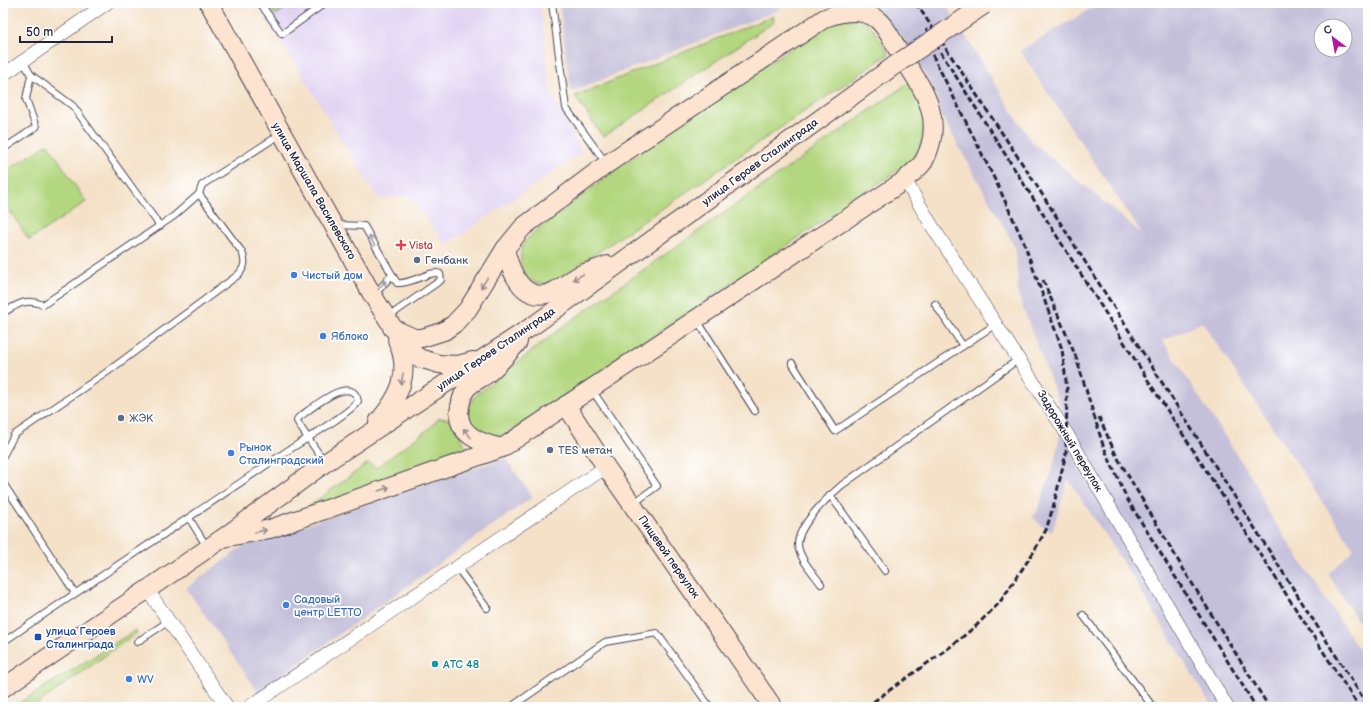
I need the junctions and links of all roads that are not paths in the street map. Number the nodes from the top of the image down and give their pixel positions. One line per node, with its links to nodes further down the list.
1 (108, 3): 7 (street)
2 (209, 3): 10 (street, улица Маршала Василевского)
3 (260, 3): 4 (lane)
4 (325, 3)
5 (552, 3): 12 (lane)
6 (986, 4): 18 (street, улица Героев Сталинграда, bridge)
7 (22, 61): 8 (street); 9 (lane)
8 (3, 74)
9 (31, 75): 11 (lane); 16 (lane)
10 (281, 134): 14 (lane); 15 (street, улица Маршала Василевского)
11 (3, 149)
12 (607, 164): 13 (street); 17 (street)
13 (905, 180): 23 (street); 25 (street, Задорожный переулок)
14 (199, 194): 16 (lane); 37 (lane)
15 (333, 224): 19 (lane, one-way to 15); 20 (street, улица Маршала Василевского)
16 (160, 226): 22 (lane)
17 (505, 250): 18 (street, one-way to 17); 24 (street, one-way to 24)
18 (628, 258): 26 (street, улица Героев Сталинграда)
19 (392, 275): 20 (lane, one-way to 19); 24 (lane)
20 (373, 296): 24 (street, улица Маршала Василевского)
21 (935, 304): 27 (lane)
22 (3, 313)
23 (696, 319): 31 (street); 33 (lane)
24 (390, 323): 28 (street, улица Маршала Василевского); 34 (street, one-way to 34)
25 (996, 324): 27 (lane); 29 (street, Задорожный переулок)
26 (534, 325): 28 (street, улица Героев Сталинграда); 36 (street, one-way to 26)
27 (963, 346): 30 (lane)
28 (482, 359): 34 (street, улица Героев Сталинграда)
29 (1019, 359): 41 (lane); 62 (street, Задорожный переулок)
30 (792, 363)
31 (592, 389): 32 (street); 42 (lane)
32 (566, 405): 36 (street); 39 (street, Пищевой переулок)
33 (755, 411)
34 (366, 436): 38 (street, улица Героев Сталинграда)
35 (308, 437): 35 (lane); 38 (lane); 43 (lane)
36 (502, 448): 44 (street, one-way to 36)
37 (3, 456)
38 (325, 463): 44 (street, улица Героев Сталинграда)
39 (606, 467): 42 (street, Пищевой переулок); 45 (street)
40 (3, 483): 49 (lane)
41 (830, 496): 46 (lane); 47 (lane)
42 (632, 504): 60 (street, Пищевой переулок)
43 (189, 518): 44 (lane); 49 (lane)
44 (215, 543): 48 (street, улица Героев Сталинграда)
45 (456, 566): 50 (lane); 57 (street)
46 (886, 571)
47 (822, 584)
48 (147, 589): 52 (street); 55 (street, улица Героев Сталинграда)
49 (74, 593): 53 (lane)
50 (487, 608)
51 (1083, 615): 61 (lane)
52 (169, 621): 54 (lane); 56 (street)
53 (3, 642)
54 (137, 642)
55 (3, 688)
56 (227, 707)
57 (249, 707)
58 (511, 707): 59 (lane)
59 (710, 707)
60 (773, 707)
61 (1153, 707)
62 (1226, 707)

